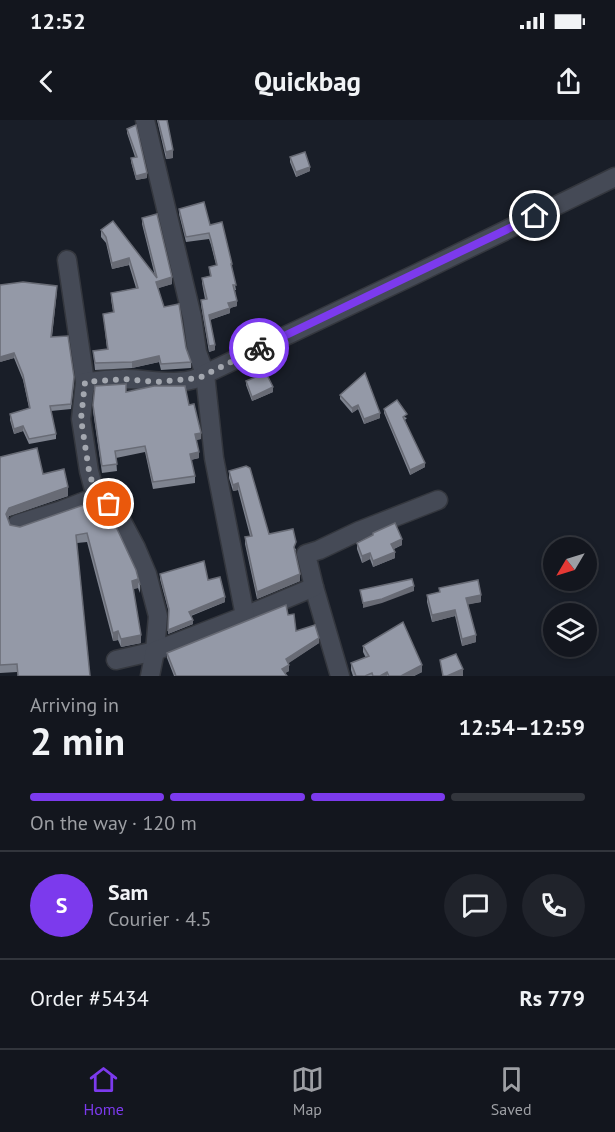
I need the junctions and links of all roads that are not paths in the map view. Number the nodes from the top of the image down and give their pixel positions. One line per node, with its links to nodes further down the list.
1 (145, 120): 4 (street)
2 (615, 177): 4 (street)
3 (67, 260): 5 (street)
4 (205, 374): 5 (street); 10 (street)
5 (85, 382): 6 (street)
6 (96, 496): 8 (street); 11 (street)
7 (438, 500): 9 (street)
8 (17, 524)
9 (314, 587): 10 (street); 14 (street)
10 (245, 616): 11 (street)
11 (155, 651): 12 (street); 13 (street)
12 (116, 660)
13 (150, 676)
14 (340, 676)

